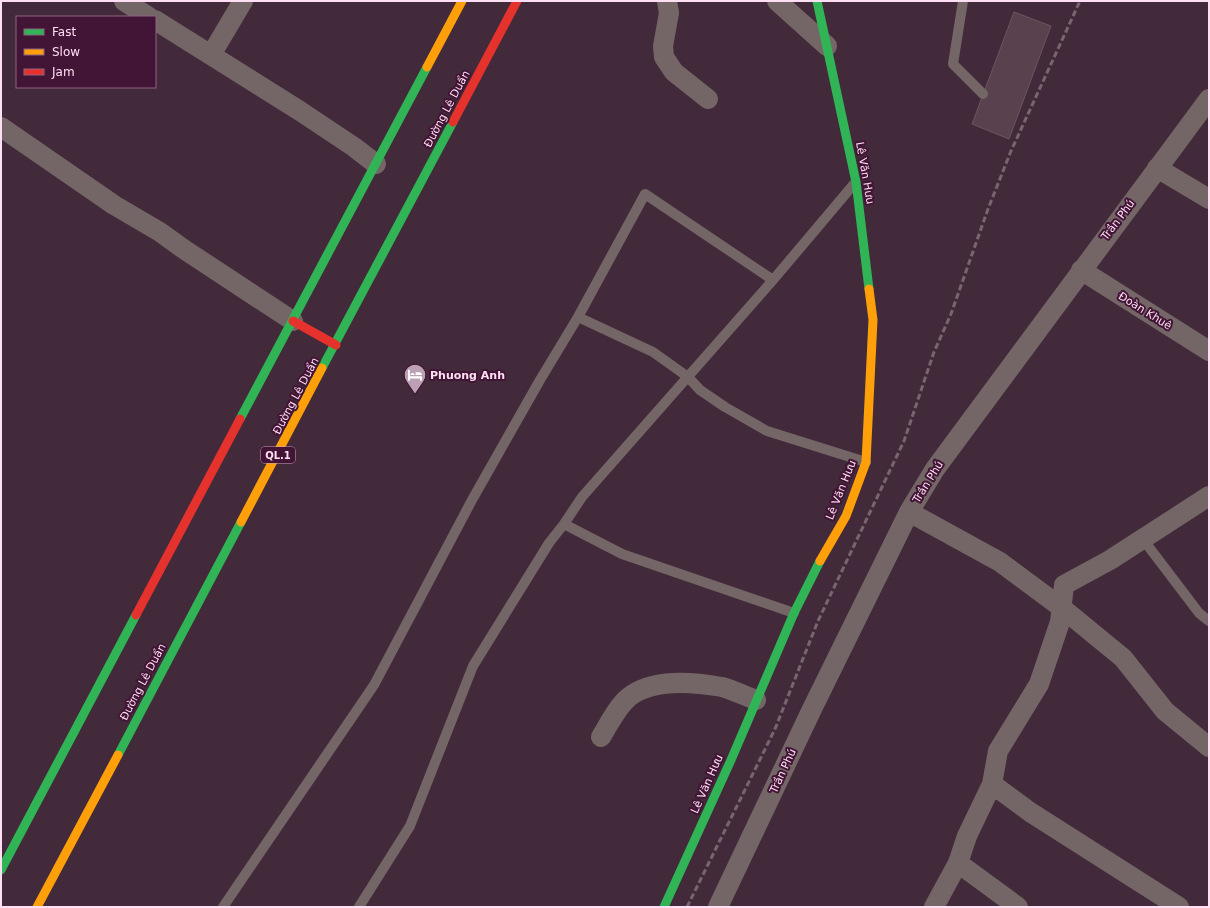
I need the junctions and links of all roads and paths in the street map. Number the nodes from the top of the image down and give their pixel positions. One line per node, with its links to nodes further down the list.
1 (124, 1): 9 (street)
2 (243, 1): 12 (street)
3 (462, 1): 17 (main road)
4 (517, 1): 25 (main road, Đường Lê Duẩn / QL.1)
5 (667, 1): 14 (street)
6 (777, 1): 11 (street)
7 (817, 1): 11 (main road, Lê Văn Hưu)
8 (963, 1): 13 (lane)
9 (147, 16)
10 (156, 21): 12 (street)
11 (827, 46): 19 (main road, Lê Văn Hưu)
12 (210, 55): 17 (street)
13 (983, 94)
14 (708, 99)
15 (1209, 99): 18 (street, Trần Phú)
16 (1, 127): 24 (street)
17 (376, 164): 24 (main road)
18 (1157, 168): 20 (street); 21 (street, Trần Phú)
19 (856, 182): 22 (lane); 28 (main road, Lê Văn Hưu)
20 (1209, 199)
21 (1081, 270): 26 (street, Đoàn Khuê); 30 (street, Trần Phú)
22 (773, 280): 23 (lane); 27 (lane)
23 (578, 317): 27 (lane); 43 (lane)
24 (293, 321): 25 (main road); 41 (main road)
25 (336, 345): 42 (main road, Đường Lê Duẩn / QL.1)
26 (1209, 351)
27 (688, 377): 28 (lane); 31 (lane)
28 (866, 462): 34 (main road, Lê Văn Hưu)
29 (1209, 496): 32 (street)
30 (910, 512): 33 (street); 46 (street, Trần Phú)
31 (564, 524): 34 (lane); 44 (lane)
32 (1142, 538): 33 (street); 35 (lane)
33 (1062, 608): 38 (street); 39 (street)
34 (794, 613): 36 (main road, Lê Văn Hưu)
35 (1209, 621)
36 (756, 700): 37 (street); 45 (main road, Lê Văn Hưu)
37 (601, 737)
38 (1209, 746)
39 (992, 784): 40 (street); 49 (street)
40 (958, 863): 47 (street); 48 (street)
41 (1, 870)
42 (37, 907)
43 (223, 907)
44 (359, 907)
45 (664, 907)
46 (718, 907)
47 (934, 907)
48 (1018, 907)
49 (1179, 907)

